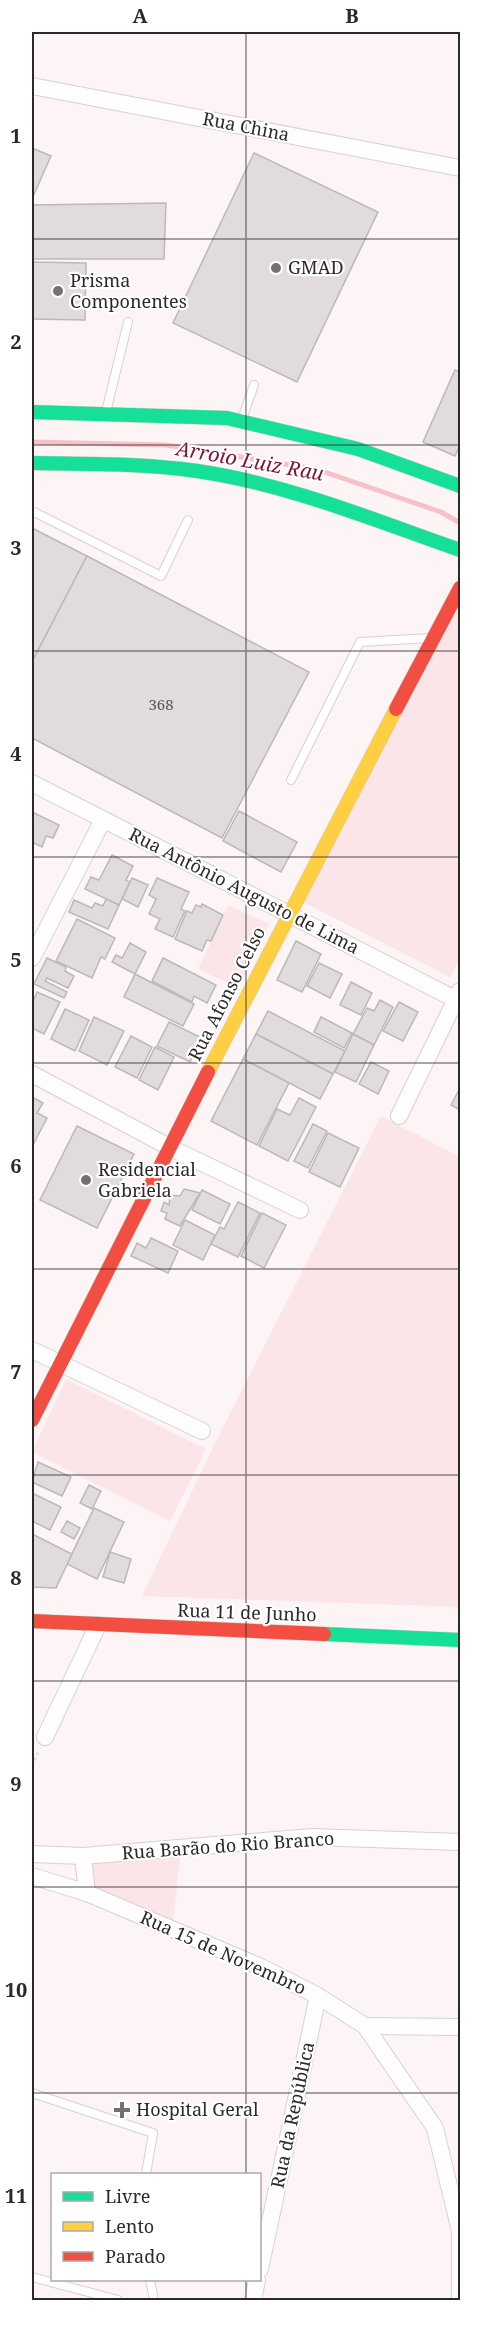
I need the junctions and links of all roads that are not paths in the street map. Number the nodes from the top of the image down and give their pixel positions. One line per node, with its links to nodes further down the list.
1 (32, 86): 2 (street, Rua China)
2 (460, 168)
3 (128, 322): 6 (lane)
4 (254, 385): 7 (lane)
5 (32, 412): 6 (street)
6 (105, 413): 7 (street)
7 (242, 421): 9 (street)
8 (32, 463): 12 (street)
9 (460, 486)
10 (32, 511): 11 (lane)
11 (188, 520)
12 (460, 550)
13 (460, 588): 14 (street, Rua Afonso Celso)
14 (434, 638): 15 (lane); 18 (street, Rua Afonso Celso)
15 (291, 780)
16 (32, 783): 17 (street, Rua Antônio Augusto de Lima)
17 (103, 820): 18 (street, Rua Antônio Augusto de Lima); 19 (street)
18 (288, 914): 20 (street, Rua Antônio Augusto de Lima); 23 (street, Rua Afonso Celso)
19 (32, 958)
20 (458, 996): 22 (street)
21 (32, 1074): 23 (street)
22 (399, 1116)
23 (169, 1147): 24 (street); 26 (street, Rua Afonso Celso)
24 (300, 1210)
25 (32, 1350): 26 (street)
26 (59, 1363): 27 (street, Rua Afonso Celso); 28 (street)
27 (32, 1420)
28 (202, 1431)
29 (32, 1622): 30 (street, Rua 11 de Junho)
30 (98, 1625): 31 (street, Rua 11 de Junho); 32 (street)
31 (460, 1640)
32 (45, 1737)
33 (460, 1842): 35 (street, Rua Barão do Rio Branco)
34 (32, 1854): 35 (street, Rua Barão do Rio Branco)
35 (83, 1856): 37 (street)
36 (32, 1876): 37 (street, Rua 15 de Novembro)
37 (87, 1893): 38 (street, Rua 15 de Novembro)
38 (318, 1996): 39 (street, Rua 15 de Novembro); 43 (street, Rua da República)
39 (365, 2026): 40 (street); 50 (street, Rua 15 de Novembro)
40 (460, 2028)
41 (32, 2093): 42 (lane)
42 (147, 2173)
43 (261, 2264)
44 (32, 2277): 47 (lane)
45 (150, 2281): 48 (lane)
46 (257, 2281): 49 (street)
47 (118, 2301)
48 (154, 2301)
49 (253, 2301)
50 (460, 2301)

